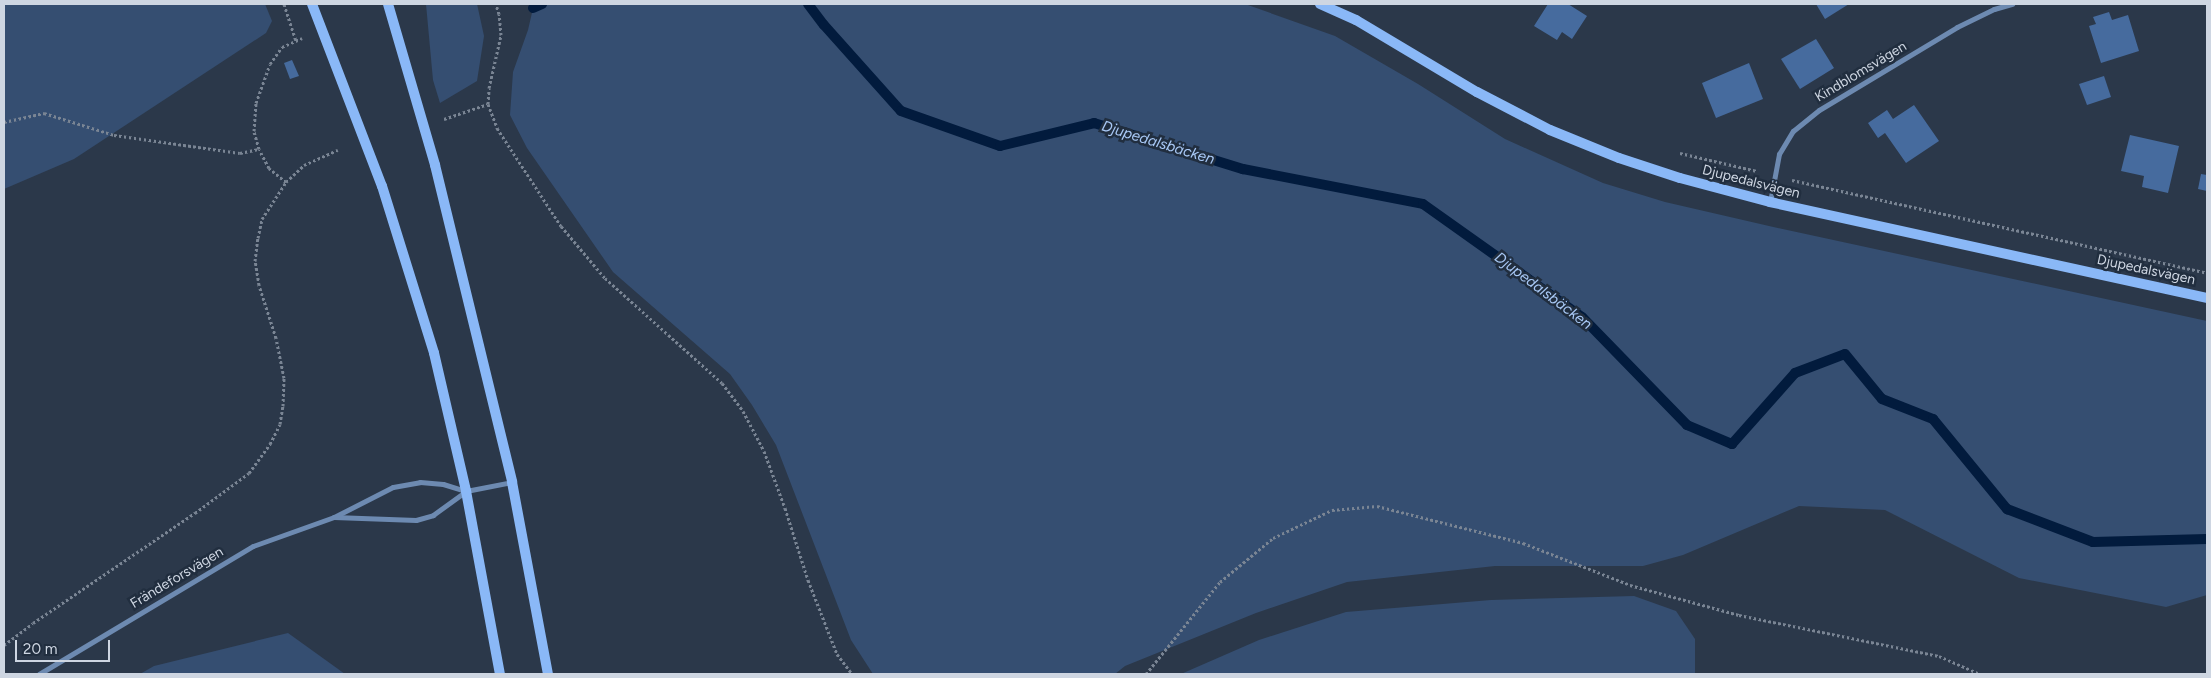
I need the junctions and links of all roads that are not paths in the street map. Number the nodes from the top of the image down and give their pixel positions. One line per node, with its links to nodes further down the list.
1 (312, 4): 8 (main road)
2 (388, 4): 7 (main road)
3 (1320, 4): 5 (main road, Djupedalsvägen)
4 (2012, 4): 5 (street, Kindblomsvägen)
5 (1770, 202): 6 (main road, Djupedalsvägen)
6 (2207, 298)
7 (512, 482): 8 (street, Frändeforsvägen); 12 (main road)
8 (466, 491): 9 (street, Frändeforsvägen); 9 (street, Frändeforsvägen); 11 (main road)
9 (334, 517): 10 (street, Frändeforsvägen)
10 (39, 674)
11 (500, 674)
12 (548, 674)

